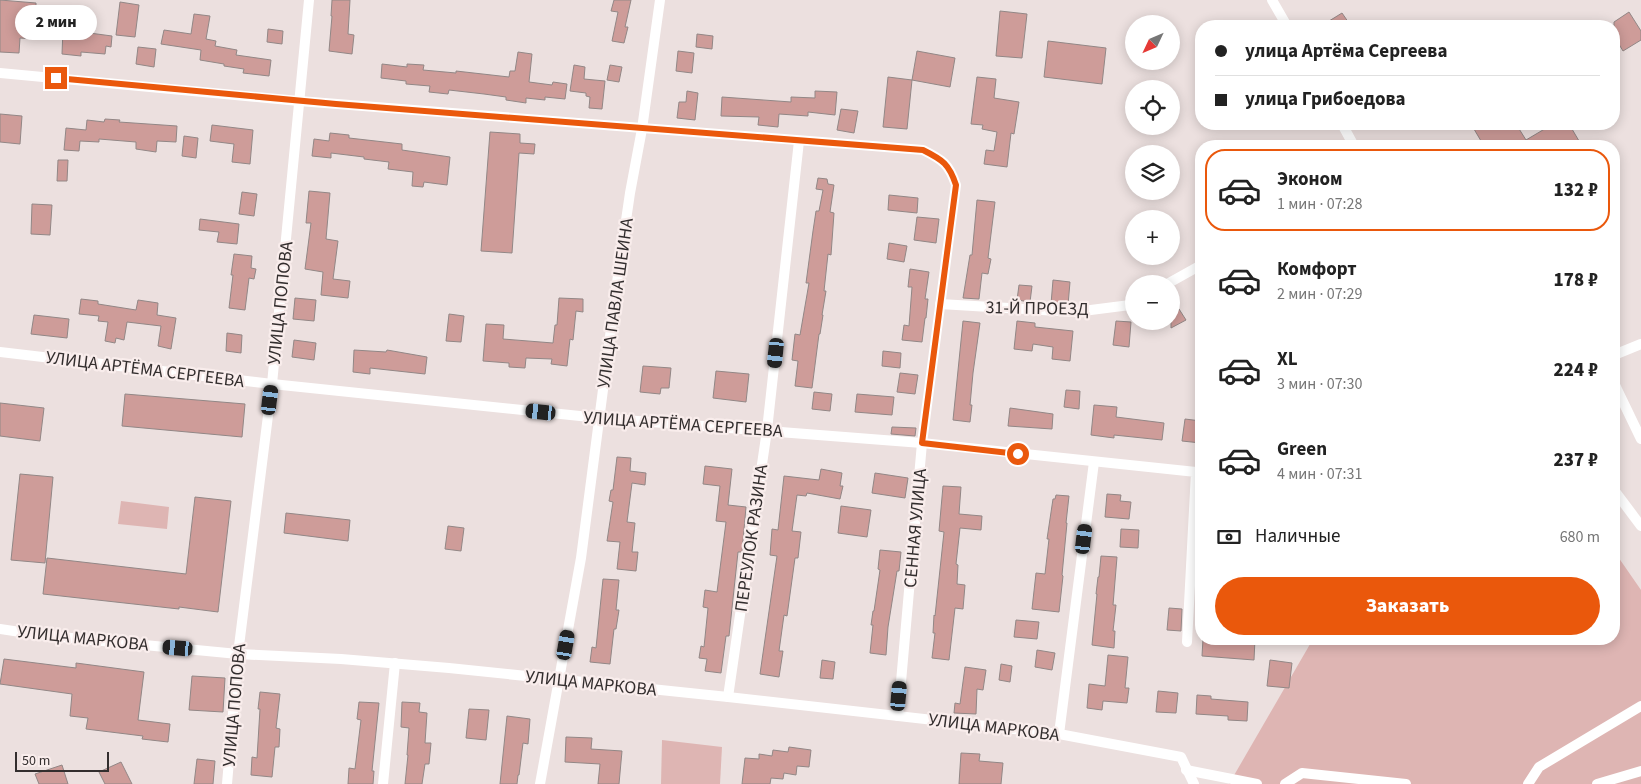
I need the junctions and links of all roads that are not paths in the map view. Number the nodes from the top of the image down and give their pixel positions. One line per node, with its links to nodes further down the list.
1 (309, 0): 6 (street, УЛИЦА ПОПОВА)
2 (660, 0): 7 (street, УЛИЦА ПАВЛА ШЕИНА)
3 (1272, 0): 4 (street)
4 (1284, 20)
5 (0, 73): 6 (street)
6 (299, 101): 7 (street); 16 (street, УЛИЦА ПОПОВА)
7 (642, 129): 8 (street); 18 (street, УЛИЦА ПАВЛА ШЕИНА)
8 (799, 141): 11 (street, СЕННАЯ УЛИЦА); 19 (street, ПЕРЕУЛОК РАЗИНА)
9 (1195, 268): 10 (street)
10 (1180, 277)
11 (940, 304): 12 (street, 31-Й ПРОЕЗД); 21 (street, СЕННАЯ УЛИЦА)
12 (1125, 305)
13 (1641, 344): 15 (street)
14 (0, 352): 16 (street, УЛИЦА АРТЁМА СЕРГЕЕВА)
15 (1620, 352)
16 (272, 384): 18 (street, УЛИЦА АРТЁМА СЕРГЕЕВА); 29 (street, УЛИЦА ПОПОВА)
17 (1620, 395): 20 (street)
18 (599, 418): 19 (street, УЛИЦА АРТЁМА СЕРГЕЕВА); 31 (street, УЛИЦА ПАВЛА ШЕИНА)
19 (767, 430): 21 (street, УЛИЦА АРТЁМА СЕРГЕЕВА); 32 (street, ПЕРЕУЛОК РАЗИНА)
20 (1641, 439)
21 (922, 443): 22 (street, УЛИЦА АРТЁМА СЕРГЕЕВА); 34 (street, СЕННАЯ УЛИЦА)
22 (1094, 462): 23 (street, УЛИЦА АРТЁМА СЕРГЕЕВА); 35 (street)
23 (1195, 472)
24 (1195, 491): 28 (street, УЛИЦА АРТЁМА СЕРГЕЕВА)
25 (1620, 498): 26 (street)
26 (1641, 526)
27 (0, 629): 29 (street, УЛИЦА МАРКОВА)
28 (1187, 642)
29 (238, 654): 30 (street, УЛИЦА МАРКОВА); 38 (street, УЛИЦА ПОПОВА)
30 (395, 663): 31 (street, УЛИЦА МАРКОВА); 39 (street)
31 (560, 680): 32 (street, УЛИЦА МАРКОВА); 40 (street, УЛИЦА ПАВЛА ШЕИНА)
32 (728, 697): 34 (street, УЛИЦА МАРКОВА)
33 (1641, 706): 45 (street)
34 (898, 716): 35 (street, УЛИЦА МАРКОВА)
35 (1059, 734): 36 (street, УЛИЦА МАРКОВА)
36 (1186, 770): 41 (street); 42 (street)
37 (1641, 770): 46 (street)
38 (227, 784)
39 (383, 784)
40 (540, 784)
41 (1194, 784)
42 (1257, 784)
43 (1285, 784): 44 (street)
44 (1406, 784)
45 (1528, 784)
46 (1597, 784)

